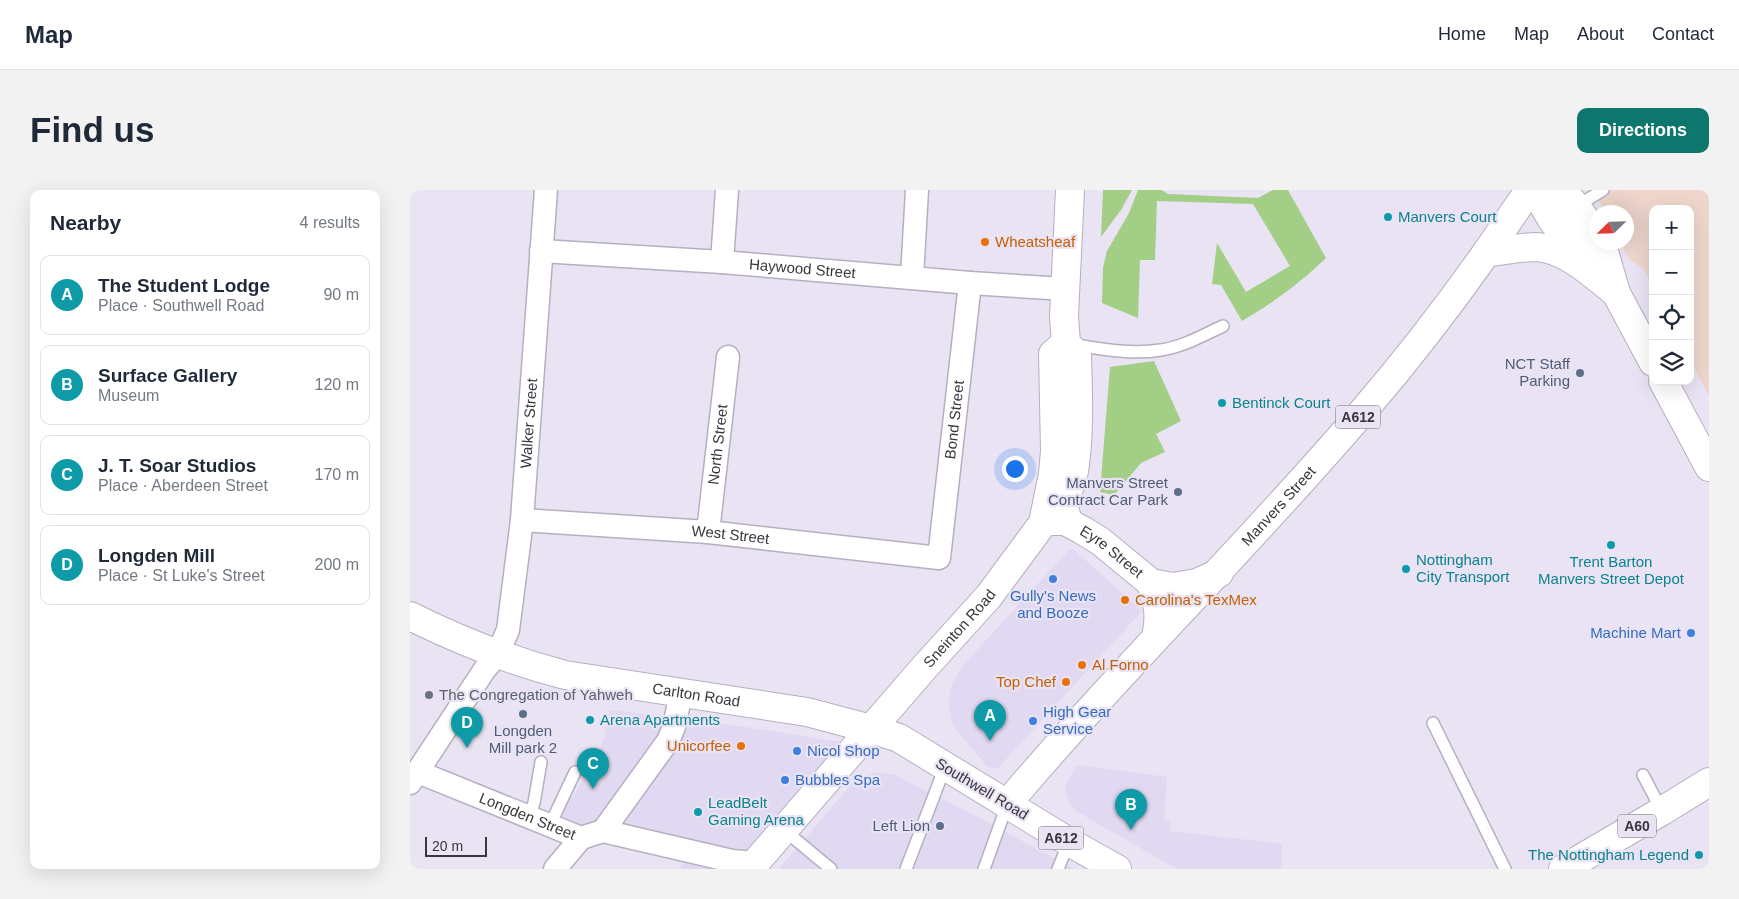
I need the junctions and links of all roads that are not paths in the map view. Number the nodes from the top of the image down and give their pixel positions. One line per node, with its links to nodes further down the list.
1 (546, 190): 10 (street, Walker Street)
2 (726, 190): 12 (street)
3 (917, 190): 14 (street)
4 (1070, 190): 16 (main road)
5 (1530, 190): 11 (main road, Manvers Street / A612)
6 (1537, 190): 13 (main road)
7 (1585, 195): 8 (main road)
8 (1589, 218)
9 (1602, 250): 17 (main road)
10 (541, 251): 12 (street, Haywood Street); 24 (street, Walker Street)
11 (1486, 252): 13 (main road); 29 (main road, Manvers Street / A612)
12 (722, 262): 14 (street, Haywood Street)
13 (1591, 273): 17 (main road)
14 (912, 277): 15 (street, Haywood Street)
15 (970, 283): 16 (street, Haywood Street); 28 (street, Bond Street)
16 (1065, 289): 19 (main road)
17 (1616, 292): 20 (main road)
18 (1222, 326): 19 (lane)
19 (1066, 343): 25 (main road, Sneinton Road); 26 (main road)
20 (1649, 354)
21 (728, 357): 27 (street, North Street)
22 (1665, 385): 23 (main road)
23 (1709, 467)
24 (522, 520): 27 (street, West Street); 33 (street, Walker Street)
25 (1043, 523): 26 (main road); 36 (main road, Sneinton Road)
26 (1070, 523): 30 (main road, Eyre Street)
27 (708, 532): 28 (street, West Street)
28 (939, 558)
29 (1218, 573): 30 (main road, Eyre Street); 32 (main road, Manvers Street / A612)
30 (1151, 583): 32 (main road, Eyre Street)
31 (410, 616): 33 (main road, Carlton Road)
32 (1156, 637): 43 (main road, Manvers Street / A612)
33 (497, 655): 34 (main road, Carlton Road); 41 (street, Walker Street)
34 (681, 694): 36 (main road, Carlton Road); 48 (street)
35 (1433, 723): 58 (lane)
36 (871, 729): 38 (main road, Southwell Road); 47 (main road, Sneinton Road)
37 (541, 762): 44 (lane)
38 (945, 767): 43 (main road, Southwell Road); 54 (lane)
39 (575, 772): 46 (lane)
40 (1643, 775): 45 (lane)
41 (414, 778): 44 (street, Longden Street)
42 (1709, 782): 45 (main road, A60)
43 (1007, 804): 50 (main road, Southwell Road / A612); 55 (lane)
44 (525, 810): 46 (street, Longden Street)
45 (1662, 811): 59 (main road, A60)
46 (550, 825): 49 (street, Longden Street)
47 (784, 830): 51 (main road, Sneinton Road); 53 (lane)
48 (603, 831): 49 (street, Longden Street); 51 (street)
49 (582, 838): 52 (street)
50 (1069, 842): 56 (lane); 57 (main road, Southwell Road / A612)
51 (753, 866)
52 (555, 869)
53 (831, 869)
54 (906, 869)
55 (984, 869)
56 (1058, 869)
57 (1117, 869)
58 (1505, 869)
59 (1563, 869)

